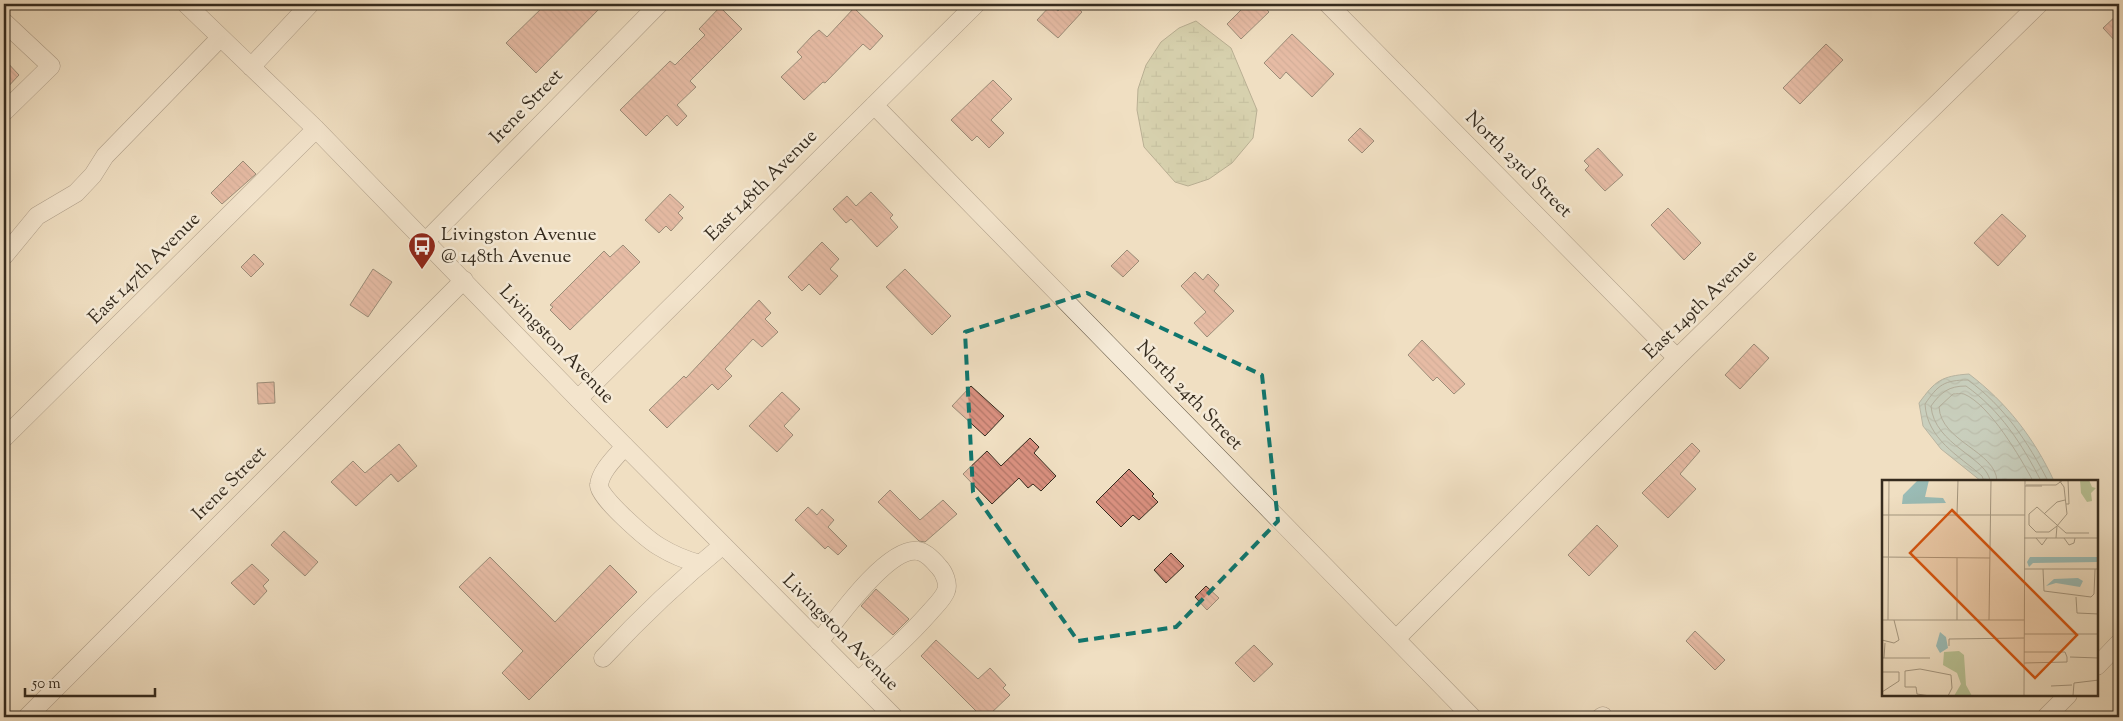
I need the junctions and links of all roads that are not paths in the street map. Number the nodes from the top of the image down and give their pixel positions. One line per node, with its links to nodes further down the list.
1 (186, 4): 8 (street, Livingston Avenue)
2 (310, 4): 9 (street)
3 (659, 4): 13 (street, Irene Street)
4 (976, 4): 10 (street, East 148th Avenue)
5 (1328, 4): 16 (street, North 23rd Street)
6 (2039, 4): 16 (street, East 149th Avenue)
7 (4, 22): 11 (street)
8 (220, 38): 9 (street, Livingston Avenue); 14 (street)
9 (251, 67): 12 (street, Livingston Avenue)
10 (874, 105): 17 (street, East 148th Avenue); 22 (street, North 24th Street)
11 (4, 112)
12 (316, 129): 13 (street, Livingston Avenue); 18 (street, East 147th Avenue)
13 (426, 241): 15 (street, Livingston Avenue)
14 (4, 256)
15 (464, 280): 17 (street, Livingston Avenue); 29 (street, Irene Street)
16 (1677, 358): 22 (street, East 149th Avenue)
17 (578, 399): 19 (street, Livingston Avenue)
18 (4, 438)
19 (625, 446): 20 (street, Livingston Avenue); 21 (street)
20 (723, 545): 21 (street); 23 (street, Livingston Avenue)
21 (700, 564): 25 (street)
22 (1396, 639): 31 (street, North 24th Street)
23 (819, 642): 27 (street, Livingston Avenue); 27 (street)
24 (2119, 643): 26 (street)
25 (603, 658)
26 (2098, 665)
27 (858, 680): 30 (street, Livingston Avenue)
28 (2067, 696): 32 (street)
29 (27, 717)
30 (894, 717)
31 (1472, 717)
32 (2046, 717)

